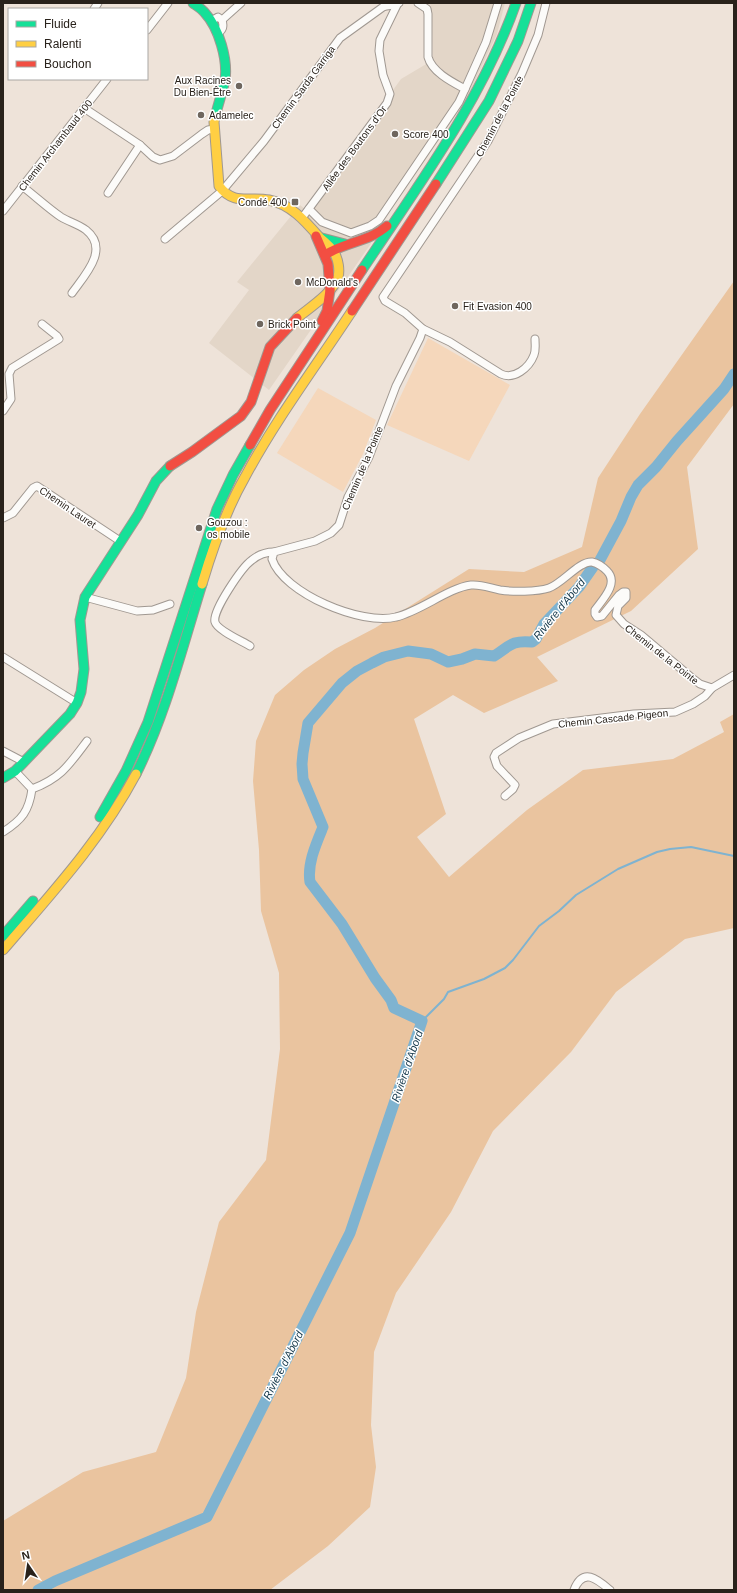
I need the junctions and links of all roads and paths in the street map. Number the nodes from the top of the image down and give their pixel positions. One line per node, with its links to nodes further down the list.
1 (168, 3): 12 (street)
2 (193, 3): 11 (main road)
3 (241, 3): 10 (street)
4 (418, 3): 15 (street)
5 (498, 3): 15 (street)
6 (516, 3): 17 (main road)
7 (531, 3): 59 (main road)
8 (546, 3): 36 (street, Chemin de la Pointe)
9 (398, 4): 21 (street, Chemin Sarda Garriga); 23 (street, Allée des Boutons d'Or)
10 (222, 20): 11 (street); 13 (street)
11 (210, 21): 13 (main road)
12 (148, 29)
13 (217, 34): 18 (main road)
14 (107, 80): 16 (street, Chemin Archambaud 400)
15 (465, 89): 26 (street)
16 (84, 108): 19 (street); 20 (street, Chemin Archambaud 400)
17 (466, 111): 30 (main road); 38 (main road)
18 (214, 129): 19 (street); 21 (main road)
19 (140, 145): 22 (street)
20 (22, 186): 24 (street, Chemin Archambaud 400); 34 (street)
21 (222, 191): 25 (main road); 29 (street, Chemin Sarda Garriga)
22 (108, 193)
23 (309, 209): 25 (street, Allée des Boutons d'Or); 26 (street)
24 (3, 211)
25 (302, 218): 27 (main road)
26 (322, 222): 27 (street)
27 (314, 230): 28 (main road); 32 (main road)
28 (322, 238): 30 (main road); 31 (main road)
29 (165, 239)
30 (345, 244): 31 (main road)
31 (333, 249): 32 (main road); 33 (main road)
32 (325, 255): 33 (main road)
33 (330, 290): 38 (main road); 41 (main road)
34 (72, 293)
35 (42, 324): 39 (street)
36 (423, 329): 37 (street); 42 (street, Chemin de la Pointe)
37 (535, 339)
38 (270, 410): 58 (main road)
39 (3, 411)
40 (3, 518): 41 (street, Chemin Lauret)
41 (120, 541): 43 (main road)
42 (274, 552): 45 (street); 48 (street, Chemin de la Pointe)
43 (85, 597): 44 (street); 49 (main road)
44 (170, 604)
45 (250, 646)
46 (3, 657): 49 (street)
47 (734, 675): 48 (street)
48 (712, 688): 56 (street, Chemin Cascade Pigeon)
49 (77, 703): 52 (main road)
50 (87, 741): 55 (street)
51 (3, 751): 52 (street)
52 (24, 762): 53 (main road)
53 (15, 771): 54 (main road); 55 (street)
54 (3, 778)
55 (32, 789): 57 (street)
56 (504, 796)
57 (3, 832)
58 (3, 936)
59 (3, 950)
60 (574, 1590): 61 (street)
61 (610, 1590)

